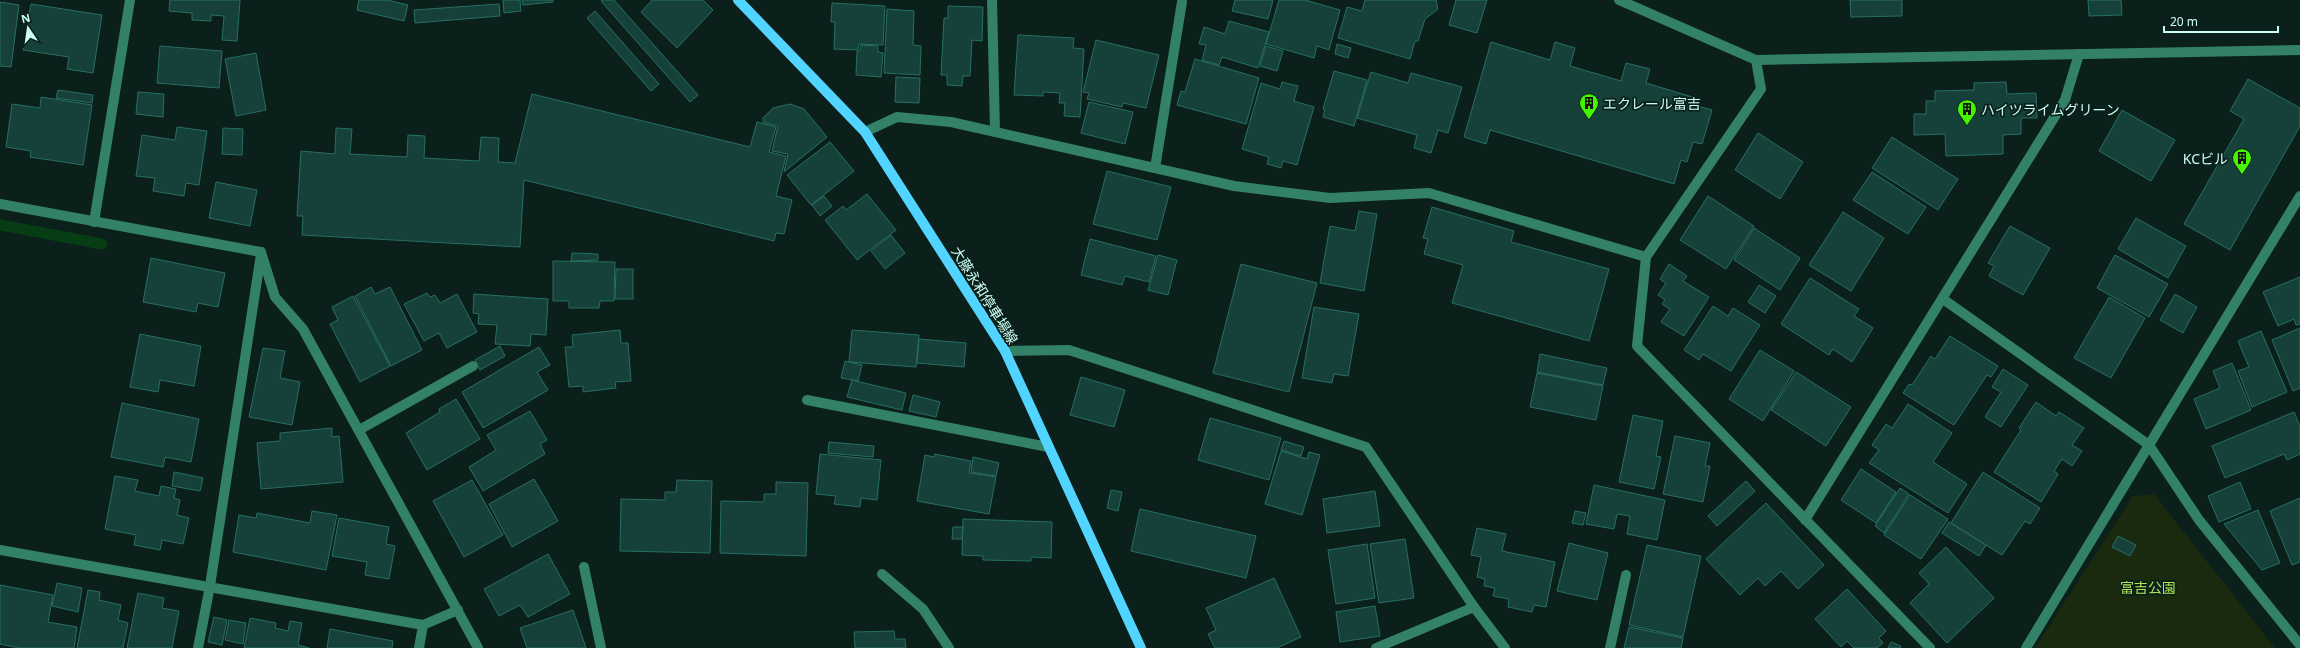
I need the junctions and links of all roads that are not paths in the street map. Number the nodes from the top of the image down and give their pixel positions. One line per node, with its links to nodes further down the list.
1 (130, 0): 14 (street)
2 (738, 0): 9 (main road, 大藤永和停車場線)
3 (992, 0): 10 (street)
4 (1619, 0): 8 (street)
5 (1182, 2): 11 (street)
6 (2300, 50): 7 (street)
7 (2080, 54): 8 (street); 17 (street)
8 (1756, 60): 16 (street)
9 (865, 132): 10 (street); 18 (main road, 大藤永和停車場線)
10 (995, 132): 11 (street)
11 (1155, 168): 16 (street)
12 (2300, 196): 22 (street)
13 (0, 204): 14 (street)
14 (94, 222): 15 (street)
15 (261, 252): 21 (street); 29 (street)
16 (1646, 257): 24 (street)
17 (1943, 299): 22 (street); 24 (street)
18 (1005, 351): 23 (main road, 大藤永和停車場線); 30 (street)
19 (473, 366): 21 (street)
20 (807, 400): 23 (street)
21 (358, 430): 31 (street)
22 (2149, 445): 33 (street); 44 (street)
23 (1048, 447): 39 (main road, 大藤永和停車場線)
24 (1805, 520): 43 (street)
25 (0, 550): 29 (street)
26 (584, 567): 37 (street)
27 (882, 574): 38 (street)
28 (1626, 575): 42 (street)
29 (210, 586): 32 (street); 34 (street)
30 (1474, 607): 40 (street); 41 (street)
31 (458, 610): 32 (street); 36 (street)
32 (423, 625): 35 (street)
33 (2300, 645)
34 (198, 648)
35 (419, 648)
36 (478, 648)
37 (601, 648)
38 (949, 648)
39 (1141, 648)
40 (1376, 648)
41 (1505, 648)
42 (1610, 648)
43 (1930, 648)
44 (2026, 648)

